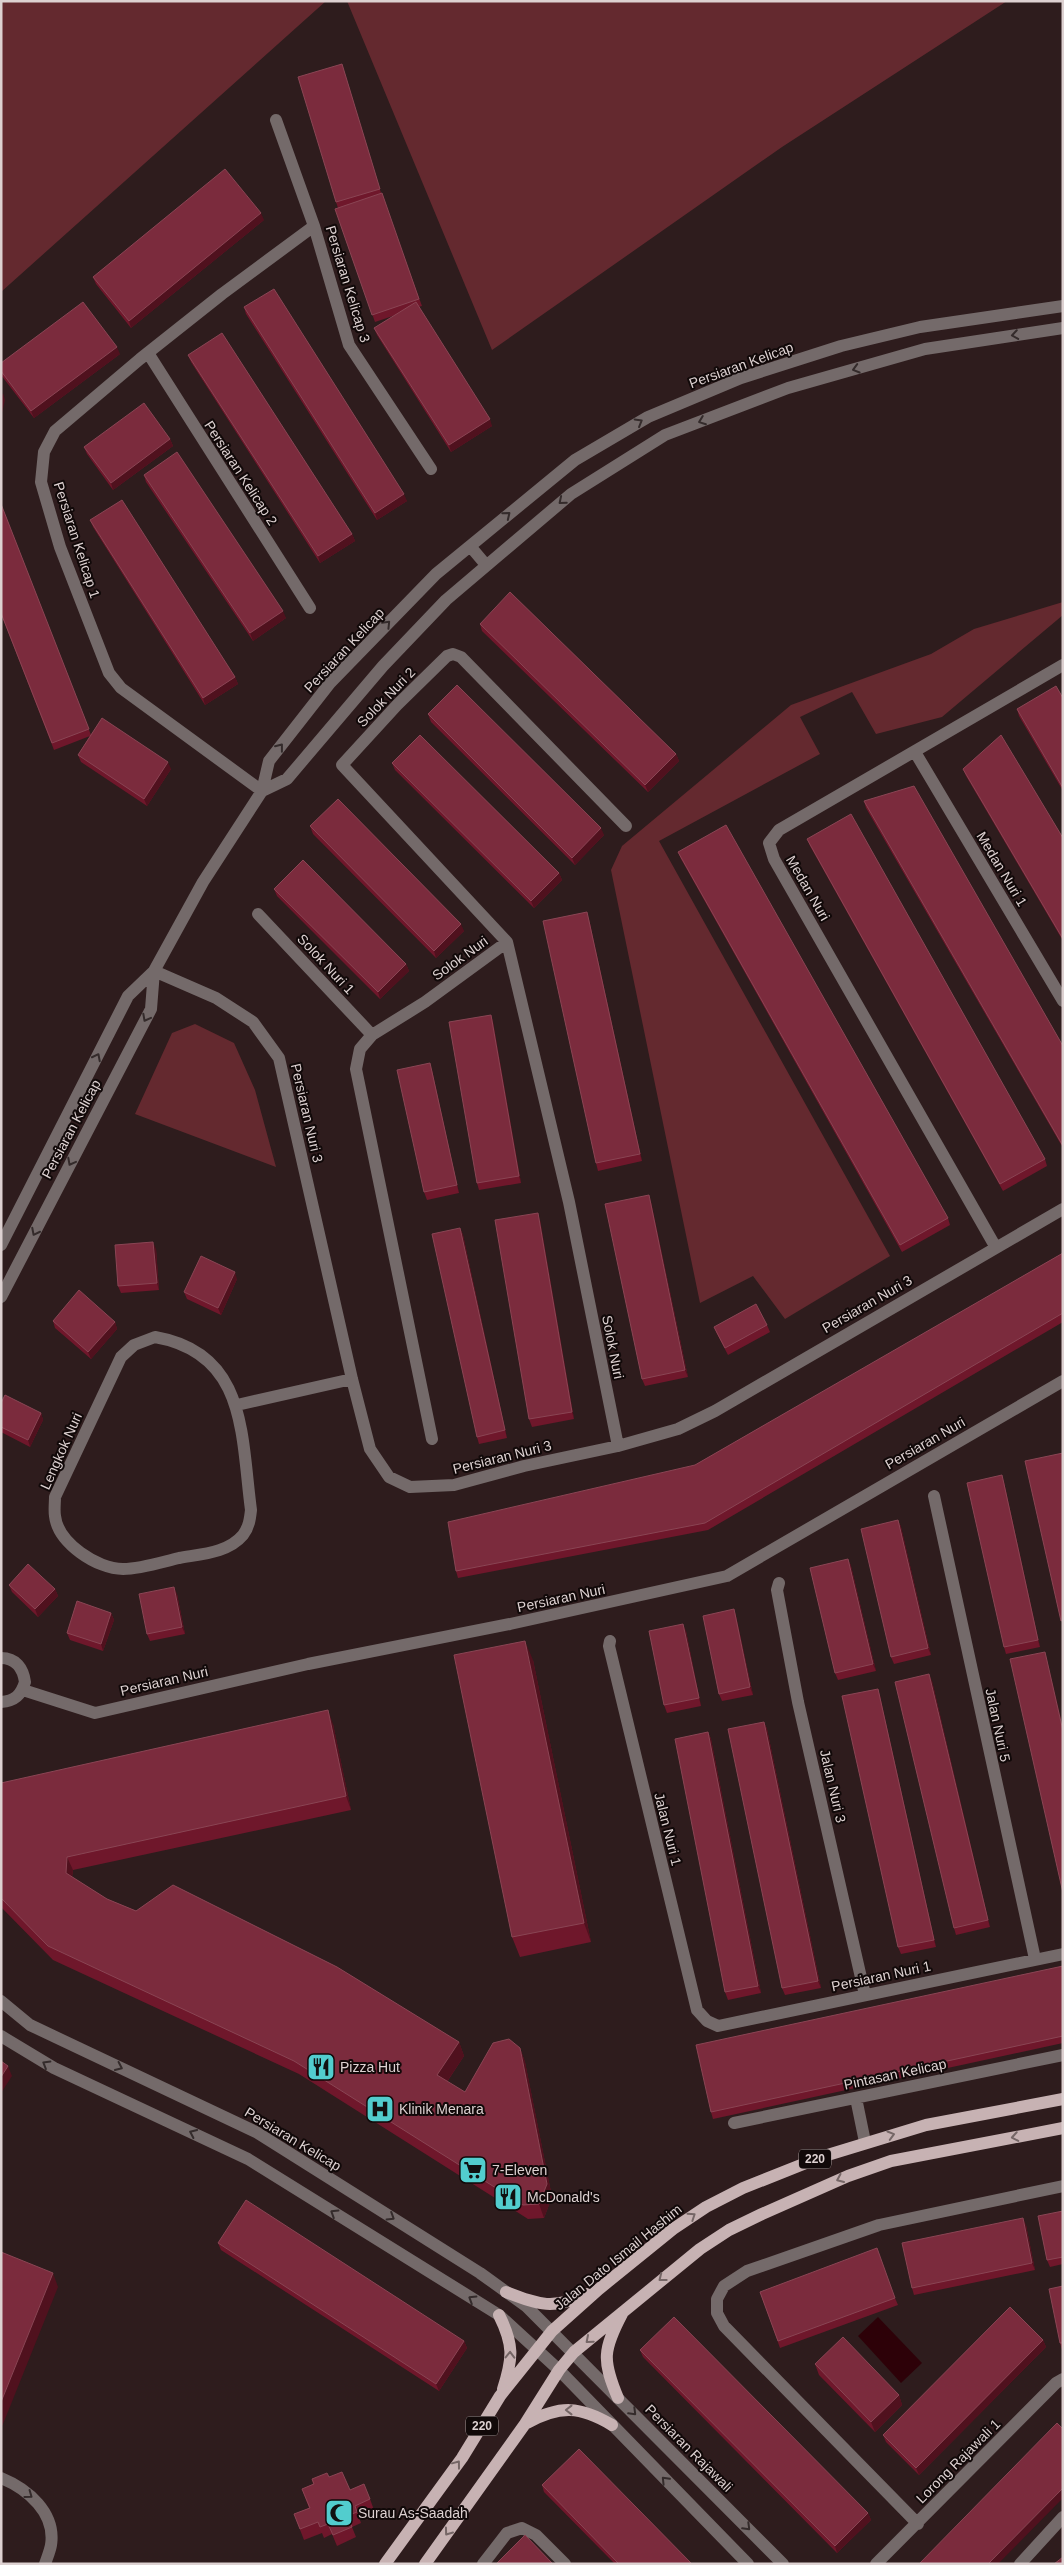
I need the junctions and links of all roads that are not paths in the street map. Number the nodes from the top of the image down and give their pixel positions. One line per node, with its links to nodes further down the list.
1 (276, 120): 2 (street, Persiaran Kelicap 3)
2 (314, 226): 5 (street, Persiaran Kelicap 1); 6 (street, Persiaran Kelicap 3)
3 (1063, 306): 7 (street, Persiaran Kelicap, one-way to 3)
4 (1063, 328): 8 (street, one-way to 8)
5 (148, 353): 9 (street, Persiaran Kelicap 2); 12 (street, Persiaran Kelicap 1)
6 (431, 469)
7 (470, 546): 8 (street); 12 (street, Persiaran Kelicap, one-way to 7)
8 (486, 565): 12 (street)
9 (310, 608)
10 (1063, 665): 11 (street, Medan Nuri)
11 (915, 752): 17 (street, Medan Nuri 1); 21 (street, Medan Nuri)
12 (262, 791): 16 (street, Persiaran Kelicap)
13 (626, 826): 15 (street, Solok Nuri 2)
14 (258, 914): 18 (street, Solok Nuri 1)
15 (507, 942): 18 (street, Solok Nuri); 27 (street, Solok Nuri)
16 (154, 970): 20 (street, Persiaran Kelicap, one-way to 16); 22 (street, Persiaran Kelicap, one-way to 22); 23 (street, Persiaran Nuri 3)
17 (1063, 1000)
18 (372, 1035): 26 (street, Solok Nuri)
19 (1063, 1208): 21 (street, Persiaran Nuri 3)
20 (1, 1245)
21 (995, 1246): 27 (street, Persiaran Nuri 3)
22 (1, 1297)
23 (352, 1379): 25 (street); 27 (street, Persiaran Nuri 3)
24 (1063, 1380): 32 (street, Persiaran Nuri)
25 (236, 1405): 25 (street, Lengkok Nuri)
26 (432, 1439)
27 (618, 1446)
28 (934, 1496): 35 (street, Jalan Nuri 5)
29 (779, 1584): 36 (street, Jalan Nuri 3)
30 (610, 1641): 38 (street, Jalan Nuri 1)
31 (1, 1658): 32 (street)
32 (22, 1690): 33 (street)
33 (1, 1702)
34 (1063, 1954): 35 (street, Persiaran Nuri 1)
35 (1035, 1959): 36 (street, Persiaran Nuri 1)
36 (866, 1995): 38 (street, Persiaran Nuri 1)
37 (1, 2001): 48 (street, Persiaran Kelicap, one-way to 48)
38 (707, 2020)
39 (1, 2036): 50 (street, one-way to 39)
40 (1063, 2054): 41 (street, Pintasan Kelicap)
41 (856, 2098): 43 (street, Pintasan Kelicap); 45 (street)
42 (1063, 2100): 45 (main road, Jalan Dato Ismail Hashim / 220, one-way to 42)
43 (734, 2123)
44 (1063, 2128): 49 (main road, 220, one-way to 49)
45 (865, 2142): 47 (main road, Jalan Dato Ismail Hashim / 220, one-way to 45)
46 (1063, 2186): 62 (street)
47 (599, 2289): 48 (main road); 51 (main road, Jalan Dato Ismail Hashim / 220)
48 (506, 2292): 51 (street, Persiaran Kelicap)
49 (626, 2308): 53 (main road, 220, one-way to 53); 57 (main road)
50 (499, 2315): 52 (street); 56 (main road, one-way to 50)
51 (552, 2331): 52 (main road, Jalan Dato Ismail Hashim / 220); 53 (street, Persiaran Kelicap)
52 (538, 2350): 54 (street); 56 (main road, Jalan Dato Ismail Hashim / 220)
53 (574, 2352): 54 (main road, 220); 57 (street, Persiaran Rajawali)
54 (559, 2370): 58 (main road, 220); 59 (street)
55 (1063, 2379): 62 (street, Lorong Rajawali 1)
56 (500, 2396): 64 (main road, Jalan Dato Ismail Hashim / 220, one-way to 56)
57 (618, 2398): 69 (street, Persiaran Rajawali, one-way to 69)
58 (525, 2424): 59 (main road, one-way to 58); 65 (main road, 220, one-way to 65)
59 (612, 2425): 68 (street, one-way to 59)
60 (1, 2478): 63 (street, one-way to 63)
61 (1063, 2517): 71 (street)
62 (918, 2524): 70 (street, Lorong Rajawali 1)
63 (45, 2564)
64 (385, 2564)
65 (425, 2564)
66 (483, 2564): 67 (street)
67 (565, 2564)
68 (748, 2564)
69 (783, 2564)
70 (876, 2564)
71 (1020, 2564)

